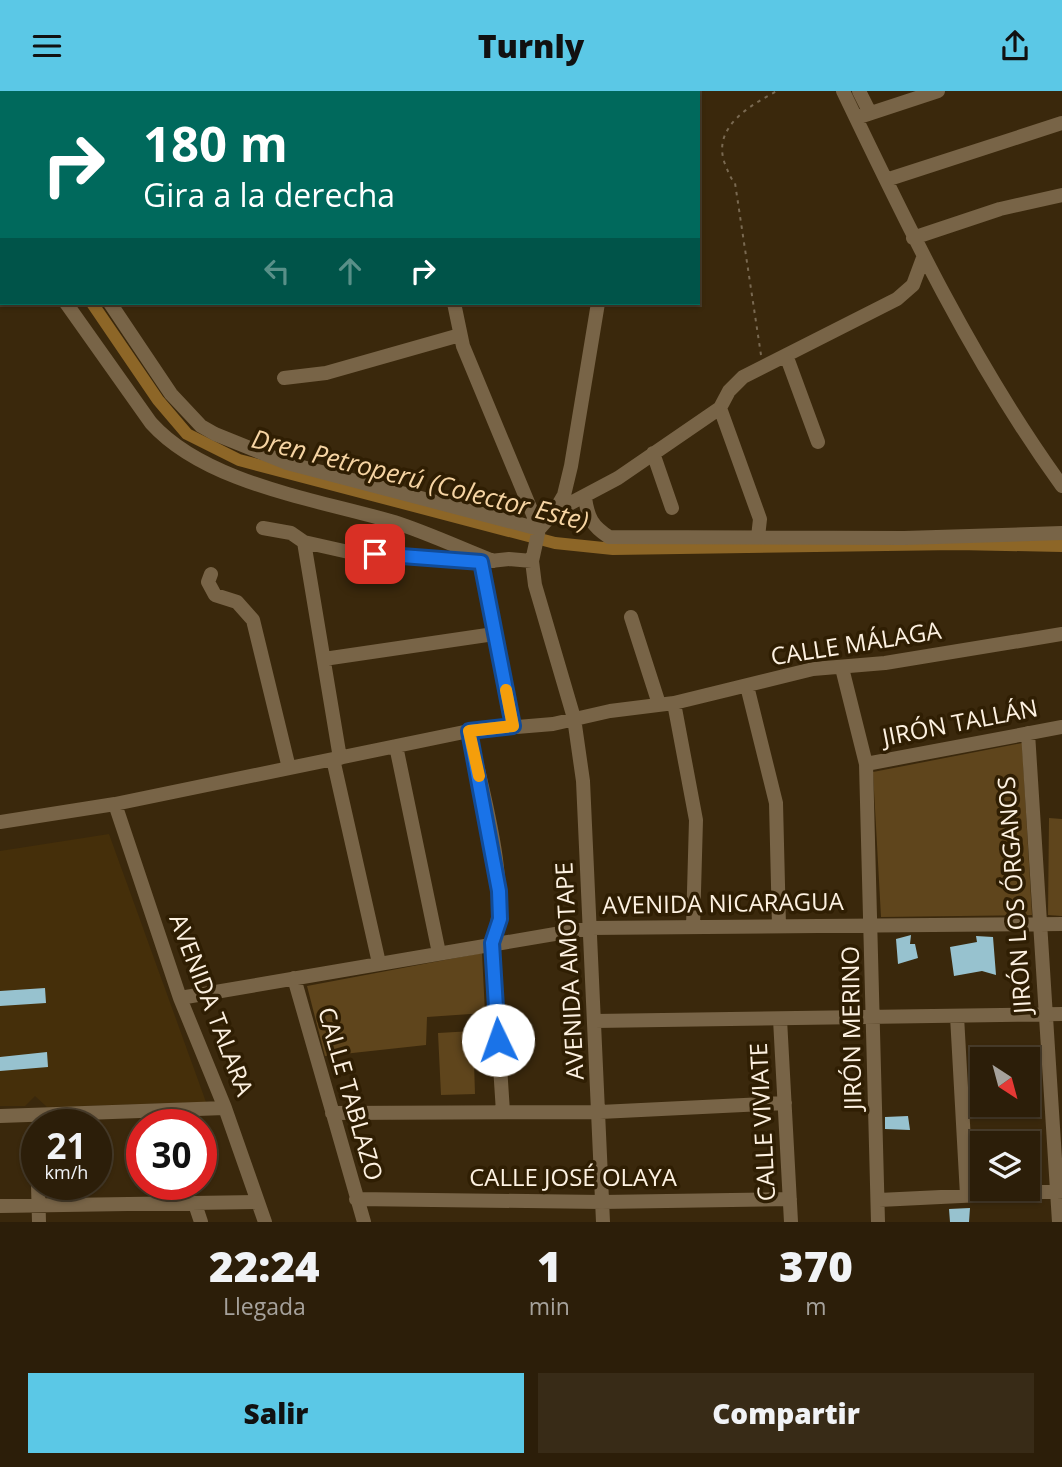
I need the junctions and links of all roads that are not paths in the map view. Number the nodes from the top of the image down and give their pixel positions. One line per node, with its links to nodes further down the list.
1 (843, 91): 4 (street)
2 (859, 91): 4 (street)
3 (938, 91): 4 (street)
4 (863, 115): 6 (street)
5 (1062, 123): 6 (street)
6 (886, 180): 8 (street)
7 (1062, 195): 8 (street)
8 (913, 238): 9 (street)
9 (923, 258): 10 (street); 11 (street)
10 (936, 282): 11 (street); 23 (street)
11 (897, 299): 17 (street)
12 (67, 305): 33 (street)
13 (111, 305): 28 (street)
14 (454, 305): 16 (street)
15 (598, 305): 22 (street)
16 (460, 335): 18 (street); 28 (street)
17 (786, 355): 19 (street); 20 (street)
18 (284, 378)
19 (720, 408): 21 (street); 30 (street)
20 (818, 442)
21 (653, 453): 24 (street); 25 (street)
22 (571, 466): 24 (street); 26 (street)
23 (1062, 486)
24 (587, 497): 26 (street); 30 (street)
25 (672, 508)
26 (554, 512): 28 (street)
27 (263, 528): 31 (street)
28 (539, 529): 32 (street)
29 (1062, 533): 30 (street)
30 (758, 537)
31 (304, 542): 33 (street); 38 (street)
32 (532, 561): 33 (street); 42 (street, AVENIDA AMOTAPE)
33 (487, 562): 36 (street)
34 (211, 574): 50 (street)
35 (631, 617): 41 (street)
36 (494, 634): 38 (street); 43 (street)
37 (1062, 634): 39 (street, CALLE MÁLAGA)
38 (324, 659): 48 (street)
39 (842, 668): 40 (street, CALLE MÁLAGA); 49 (street, JIRÓN MERINO)
40 (747, 686): 41 (street, CALLE MÁLAGA); 56 (street)
41 (666, 704): 42 (street, CALLE MÁLAGA); 57 (street)
42 (575, 718): 43 (street, CALLE MÁLAGA); 58 (street, AVENIDA AMOTAPE)
43 (513, 726): 45 (street, CALLE MÁLAGA)
44 (1062, 727): 46 (street, JIRÓN TALLÁN)
45 (469, 731): 47 (street, CALLE MÁLAGA); 59 (street)
46 (1028, 733): 49 (street, JIRÓN TALLÁN); 53 (street, JIRÓN LOS ÓRGANOS)
47 (396, 746): 48 (street, CALLE MÁLAGA); 60 (street)
48 (337, 758): 50 (street, CALLE MÁLAGA); 61 (street)
49 (866, 764): 55 (street, JIRÓN MERINO)
50 (289, 768): 51 (street, CALLE MÁLAGA)
51 (115, 804): 52 (street, CALLE MÁLAGA); 63 (street, AVENIDA TALARA)
52 (0, 822)
53 (1040, 923): 54 (street, AVENIDA NICARAGUA); 55 (street, AVENIDA NICARAGUA); 65 (street, JIRÓN LOS ÓRGANOS)
54 (1062, 924)
55 (872, 925): 56 (street, AVENIDA NICARAGUA); 67 (street, JIRÓN MERINO)
56 (779, 926): 57 (street, AVENIDA NICARAGUA)
57 (692, 927): 58 (street, AVENIDA NICARAGUA)
58 (590, 928): 59 (street, AVENIDA NICARAGUA); 69 (street, AVENIDA AMOTAPE)
59 (492, 943): 60 (street, AVENIDA NICARAGUA); 72 (street)
60 (439, 953): 61 (street, AVENIDA NICARAGUA)
61 (379, 963): 62 (street, AVENIDA NICARAGUA)
62 (294, 978): 63 (street, AVENIDA NICARAGUA); 75 (street, CALLE TABLAZO)
63 (180, 997): 71 (street, AVENIDA TALARA)
64 (1062, 1014): 65 (street)
65 (1046, 1015): 66 (street); 78 (street, JIRÓN LOS ÓRGANOS)
66 (957, 1016): 67 (street); 79 (street)
67 (874, 1017): 68 (street); 82 (street, JIRÓN MERINO)
68 (780, 1019): 69 (street); 70 (street, CALLE VIVIATE)
69 (595, 1021): 73 (street, AVENIDA AMOTAPE)
70 (785, 1103): 73 (street); 81 (street, CALLE VIVIATE)
71 (225, 1108): 74 (street); 83 (street, AVENIDA TALARA)
72 (503, 1112): 73 (street); 75 (street)
73 (600, 1112): 84 (street, AVENIDA AMOTAPE)
74 (112, 1113)
75 (332, 1114): 80 (street, CALLE TABLAZO)
76 (0, 1116): 77 (street)
77 (21, 1116)
78 (1059, 1191): 79 (street); 94 (street, JIRÓN LOS ÓRGANOS)
79 (967, 1195): 82 (street)
80 (356, 1199): 84 (street, CALLE JOSÉ OLAYA); 90 (street, CALLE TABLAZO)
81 (790, 1199): 84 (street, CALLE JOSÉ OLAYA); 92 (street, CALLE VIVIATE)
82 (879, 1200): 93 (street, JIRÓN MERINO)
83 (258, 1202): 85 (street); 89 (street, AVENIDA TALARA)
84 (602, 1202): 91 (street, AVENIDA AMOTAPE)
85 (195, 1204): 87 (street); 88 (street)
86 (0, 1206): 87 (street)
87 (39, 1215)
88 (201, 1222)
89 (265, 1222)
90 (364, 1222)
91 (603, 1222)
92 (791, 1222)
93 (878, 1222)
94 (1059, 1222)

